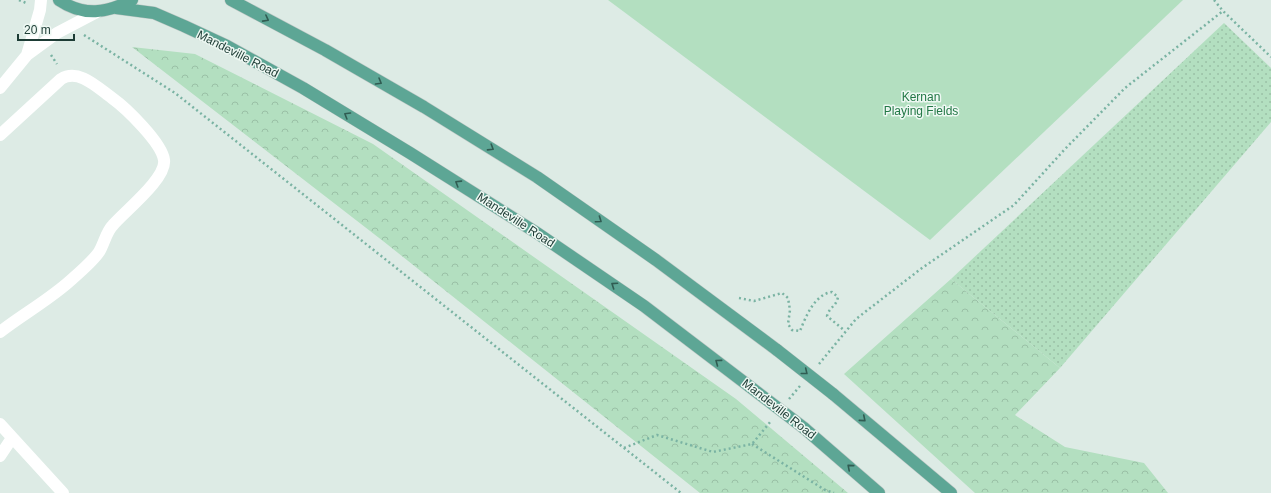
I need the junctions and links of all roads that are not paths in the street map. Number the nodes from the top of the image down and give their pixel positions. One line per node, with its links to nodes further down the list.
1 (41, 0): 7 (street)
2 (59, 0): 6 (main road)
3 (132, 0): 5 (main road)
4 (231, 0): 16 (main road, one-way to 16, bridge)
5 (116, 8): 6 (main road); 15 (main road, Mandeville Road, one-way to 5, bridge)
6 (97, 12): 7 (street)
7 (27, 55): 8 (street)
8 (0, 88)
9 (0, 135): 10 (street)
10 (0, 332)
11 (0, 424): 12 (street)
12 (12, 438): 13 (street); 14 (street)
13 (0, 456)
14 (63, 493)
15 (879, 493)
16 (951, 493)

